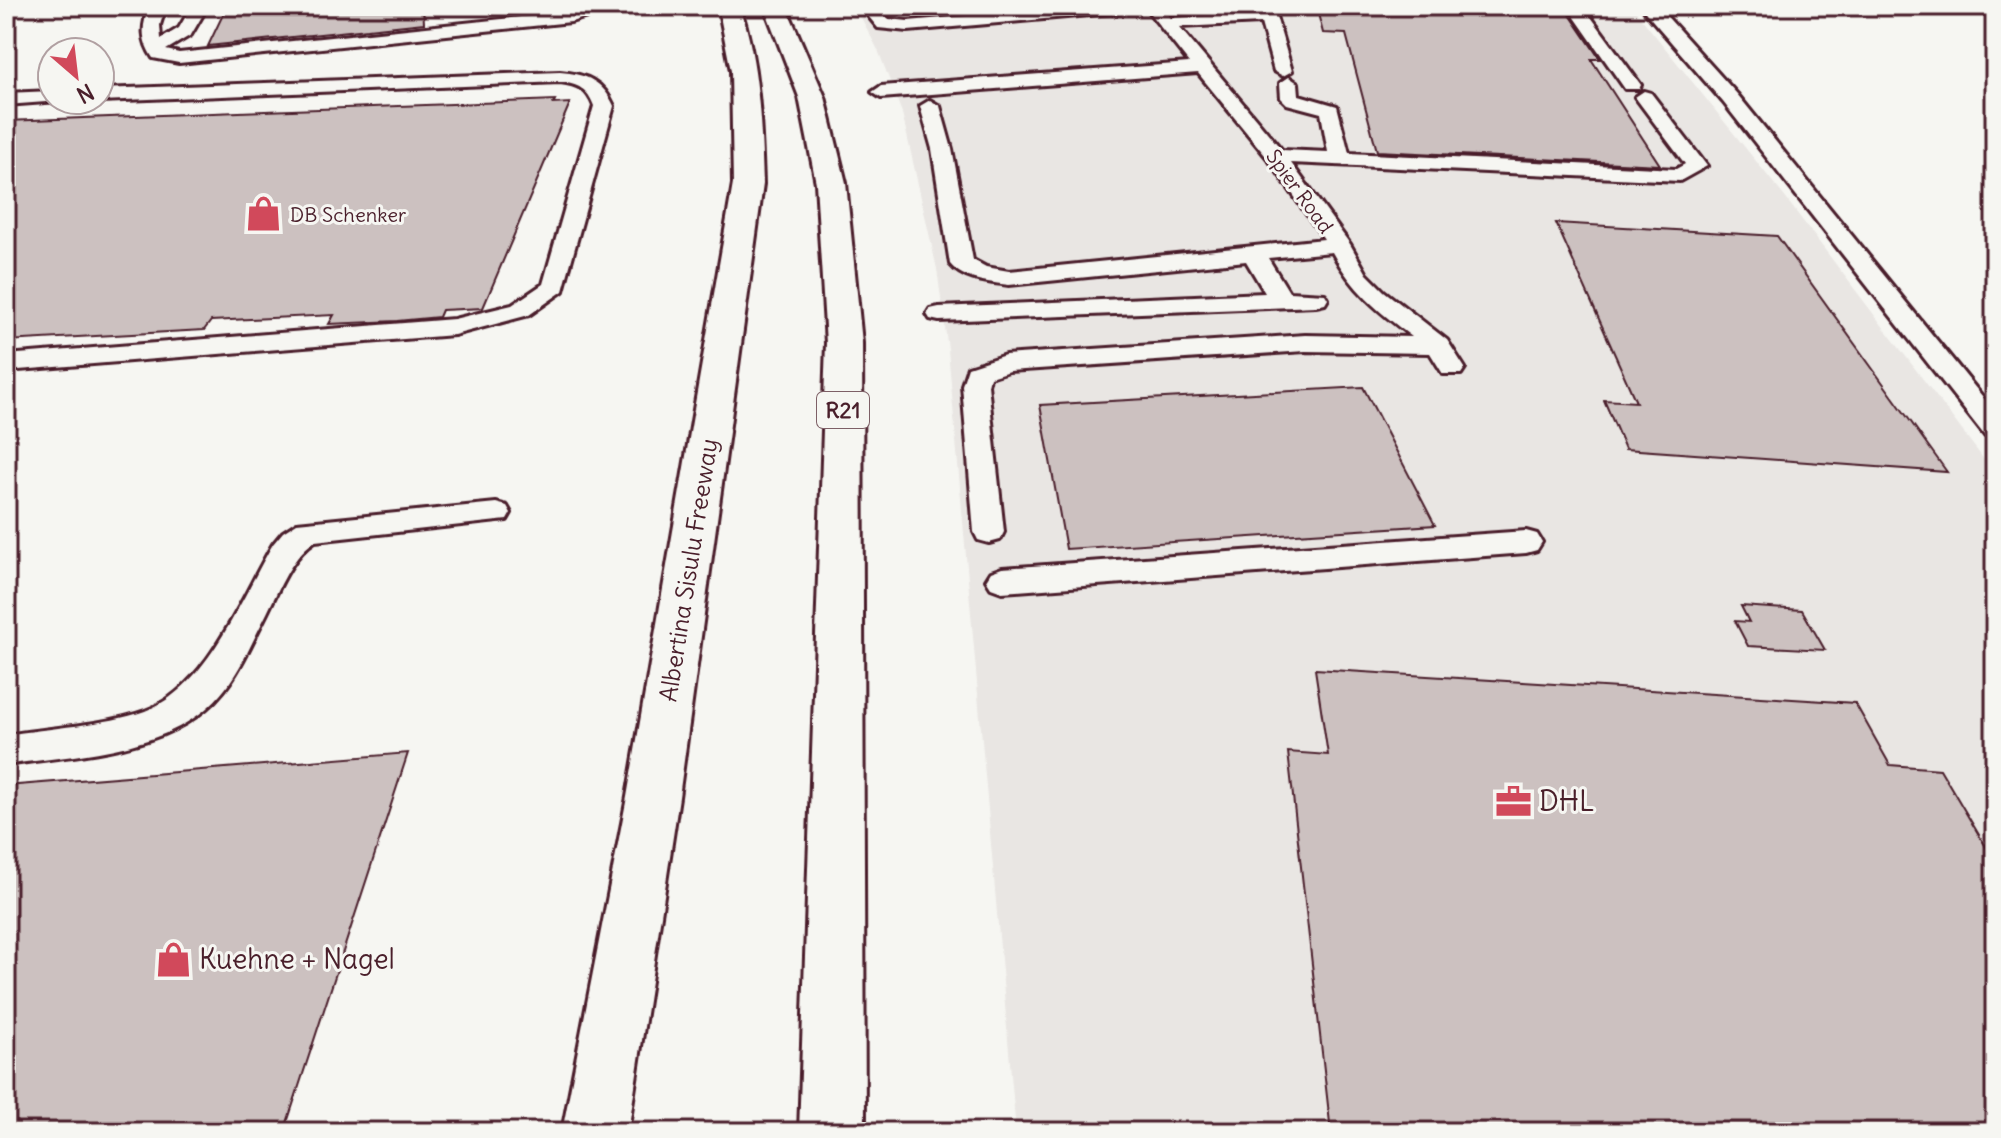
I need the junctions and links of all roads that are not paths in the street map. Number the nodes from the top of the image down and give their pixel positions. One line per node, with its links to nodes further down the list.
1 (158, 6): 13 (street)
2 (200, 6): 13 (street)
3 (607, 6): 13 (street)
4 (729, 6): 34 (highway, Albertina Sisulu Freeway)
5 (775, 6): 35 (highway, R21)
6 (868, 6): 7 (street)
7 (1142, 6)
8 (1575, 6): 21 (street)
9 (1652, 7): 28 (street)
10 (1238, 12): 11 (street); 12 (street)
11 (1266, 12): 21 (street)
12 (1159, 14): 14 (street, Spier Road)
13 (156, 49)
14 (1202, 67): 15 (street); 20 (street, Spier Road)
15 (881, 92)
16 (116, 94): 27 (street)
17 (36, 98): 18 (street)
18 (6, 99)
19 (930, 106): 23 (street)
20 (1276, 156): 21 (street); 22 (street, Spier Road)
21 (1340, 160)
22 (1339, 244): 23 (street); 30 (street, Spier Road)
23 (1254, 254): 25 (street)
24 (1316, 299): 25 (street)
25 (1281, 300): 26 (street)
26 (939, 314)
27 (6, 363)
28 (1995, 430)
29 (496, 513): 33 (street)
30 (989, 532)
31 (1526, 542): 32 (street)
32 (1002, 580)
33 (6, 750)
34 (595, 1132)
35 (832, 1132)

